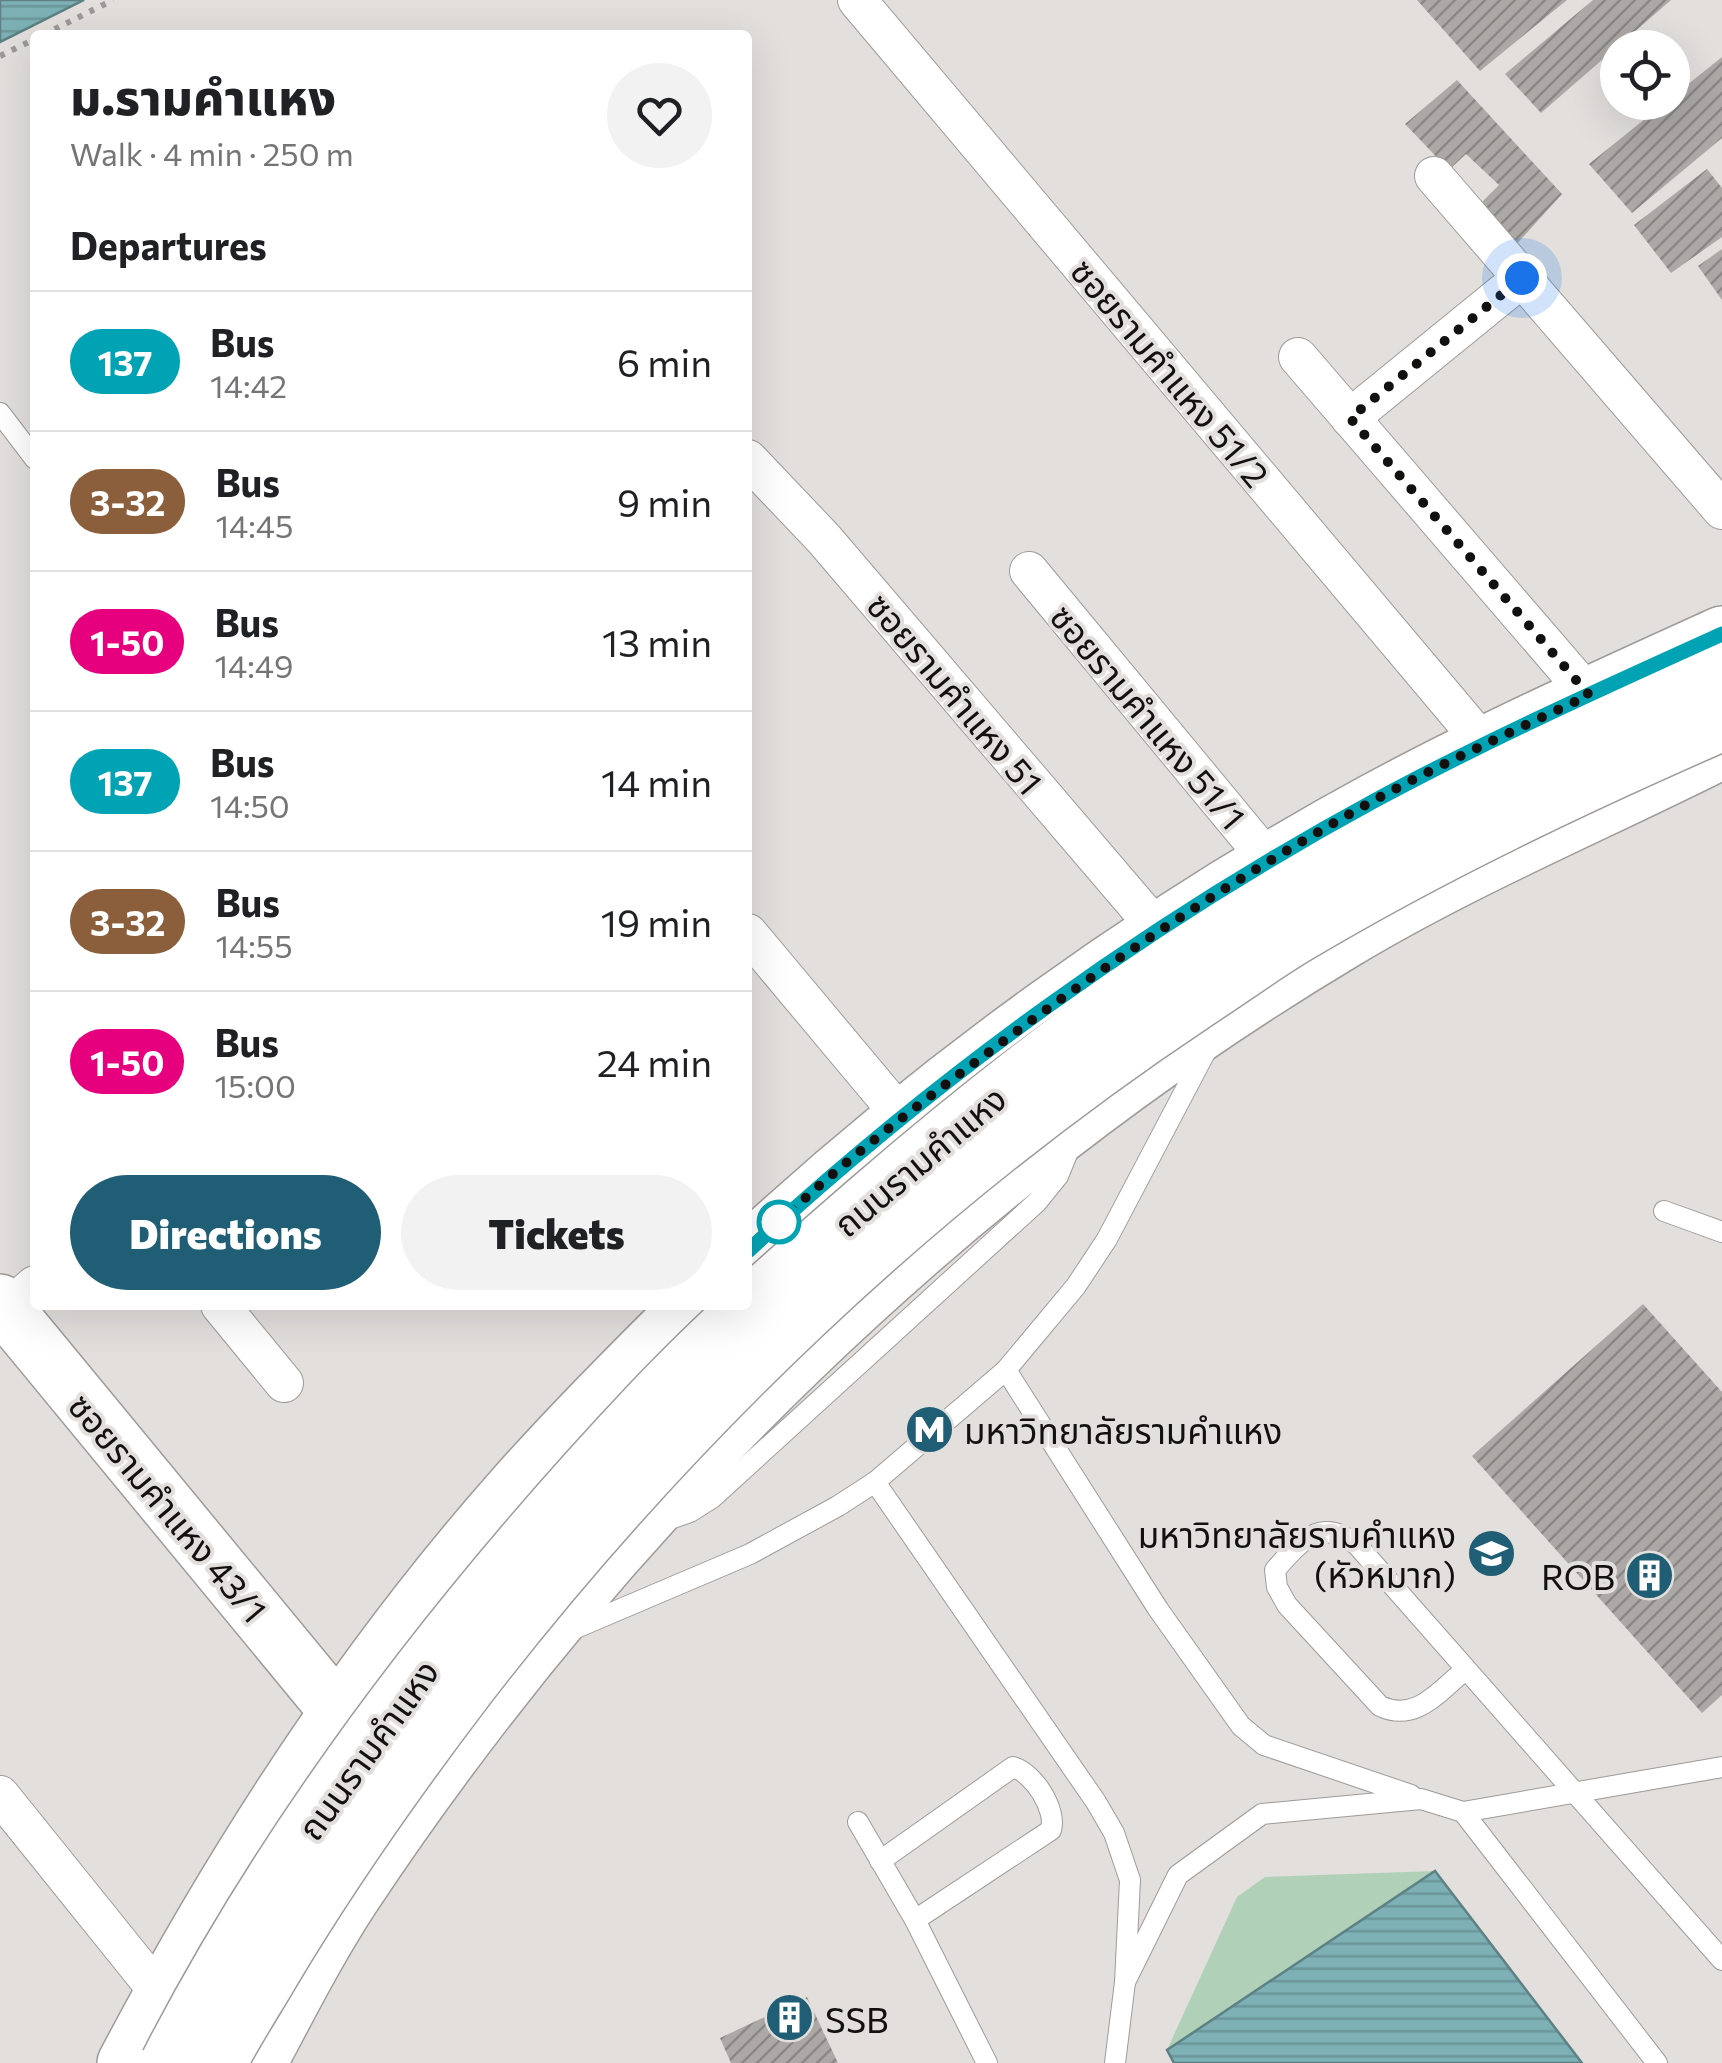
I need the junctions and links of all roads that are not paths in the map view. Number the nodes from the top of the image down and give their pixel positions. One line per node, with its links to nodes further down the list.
1 (857, 0): 17 (street, ซอยรามคำแหง 51/2)
2 (1434, 176): 3 (street)
3 (1522, 278): 6 (street); 9 (street)
4 (1298, 357): 6 (street)
5 (0, 412): 7 (lane)
6 (1350, 418): 14 (street)
7 (30, 452)
8 (752, 463): 21 (street, ซอยรามคำแหง 51)
9 (1722, 510)
10 (1030, 571): 20 (street, ซอยรามคำแหง 51/1)
11 (1722, 634): 12 (main road, ถนนรามคำแหง)
12 (1671, 657): 14 (main road, ถนนรามคำแหง); 16 (main road)
13 (1722, 674): 29 (main road, ถนนรามคำแหง, bridge)
14 (1578, 700): 17 (main road, ถนนรามคำแหง); 19 (main road)
15 (1722, 723): 53 (main road, ถนนรามคำแหง, bridge)
16 (1722, 742)
17 (1484, 744): 20 (main road, ถนนรามคำแหง)
18 (1722, 752): 19 (main road, ถนนรามคำแหง)
19 (1620, 800): 23 (main road, ถนนรามคำแหง)
20 (1268, 861): 21 (main road, ถนนรามคำแหง)
21 (1159, 930): 24 (main road, ถนนรามคำแหง)
22 (752, 937): 24 (street)
23 (1222, 1018): 33 (lane); 36 (main road, ถนนรามคำแหง)
24 (902, 1117): 27 (main road, ถนนรามคำแหง)
25 (1664, 1211): 26 (lane)
26 (1722, 1232)
27 (752, 1246)
28 (14, 1299): 38 (main road, ซอยรามคำแหง 43/1)
29 (752, 1305)
30 (224, 1310): 34 (street)
31 (685, 1310): 38 (main road, ถนนรามคำแหง)
32 (747, 1310): 52 (main road, ถนนรามคำแหง, bridge)
33 (1006, 1370): 35 (lane); 42 (lane)
34 (284, 1383)
35 (875, 1482): 36 (lane); 49 (lane)
36 (538, 1644): 50 (main road, ถนนรามคำแหง)
37 (1466, 1670): 37 (lane); 40 (lane)
38 (338, 1712): 48 (main road, ถนนรามคำแหง)
39 (1722, 1767): 40 (lane)
40 (1574, 1793): 43 (lane); 47 (lane)
41 (0, 1795): 48 (street)
42 (1422, 1799): 43 (lane); 49 (lane)
43 (1463, 1812): 56 (lane)
44 (858, 1822): 45 (lane)
45 (880, 1861): 46 (lane); 46 (lane)
46 (915, 1920): 54 (lane)
47 (1722, 1960)
48 (167, 1982): 50 (main road); 51 (main road, ถนนรามคำแหง)
49 (1125, 1982): 55 (lane)
50 (270, 2043)
51 (124, 2063)
52 (168, 2063)
53 (220, 2063)
54 (987, 2063)
55 (1115, 2063)
56 (1657, 2063)

